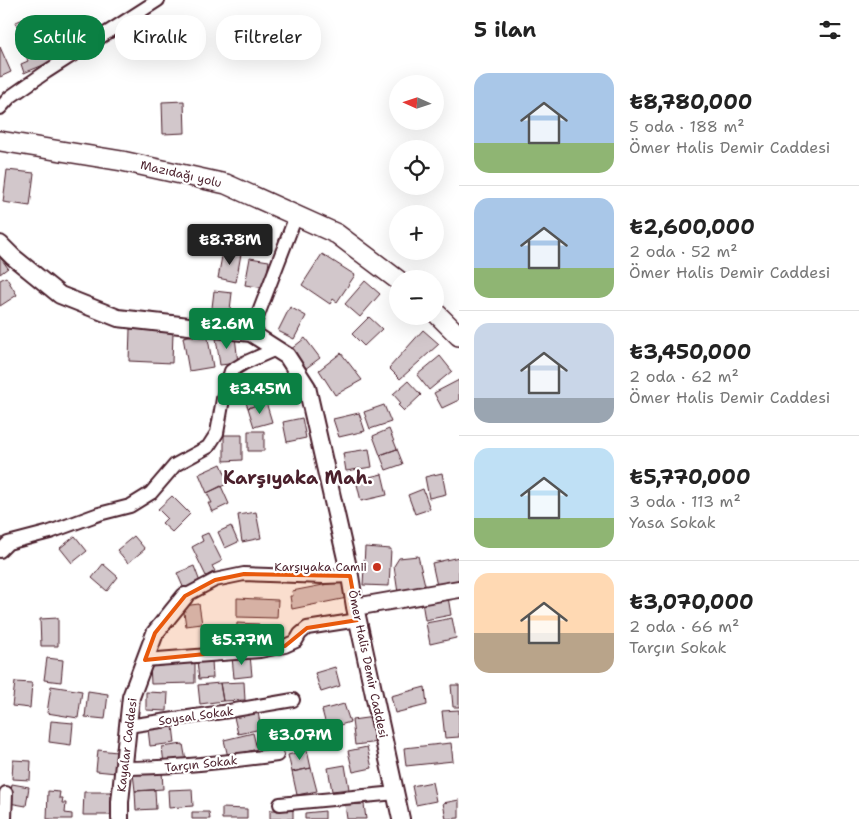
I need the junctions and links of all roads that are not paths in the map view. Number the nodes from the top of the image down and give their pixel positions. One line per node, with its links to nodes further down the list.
1 (158, 0): 2 (street)
2 (0, 108)
3 (0, 141): 4 (main road, Mazıdağı yolu)
4 (296, 216): 6 (main road, Mazıdağı yolu); 8 (street)
5 (0, 244): 8 (street, Ömer Halis Demir Caddesi)
6 (389, 273)
7 (444, 321): 9 (main road)
8 (251, 333): 10 (street, Ömer Halis Demir Caddesi)
9 (459, 336)
10 (276, 349): 11 (street); 12 (street, Ömer Halis Demir Caddesi)
11 (0, 551)
12 (350, 576): 14 (street); 15 (street, Ömer Halis Demir Caddesi)
13 (459, 589): 15 (street)
14 (185, 596): 16 (street, Kayalar Caddesi)
15 (356, 613): 16 (street); 22 (street, Ömer Halis Demir Caddesi)
16 (145, 660): 18 (street, Kayalar Caddesi)
17 (293, 700): 18 (street, Soysal Sokak)
18 (128, 726): 20 (street, Kayalar Caddesi)
19 (277, 755): 20 (street, Tarçın Sokak)
20 (124, 768): 25 (street, Kayalar Caddesi)
21 (6, 793): 24 (street)
22 (396, 793): 23 (street); 26 (street, Ömer Halis Demir Caddesi)
23 (280, 804)
24 (5, 819)
25 (120, 819)
26 (401, 819)

